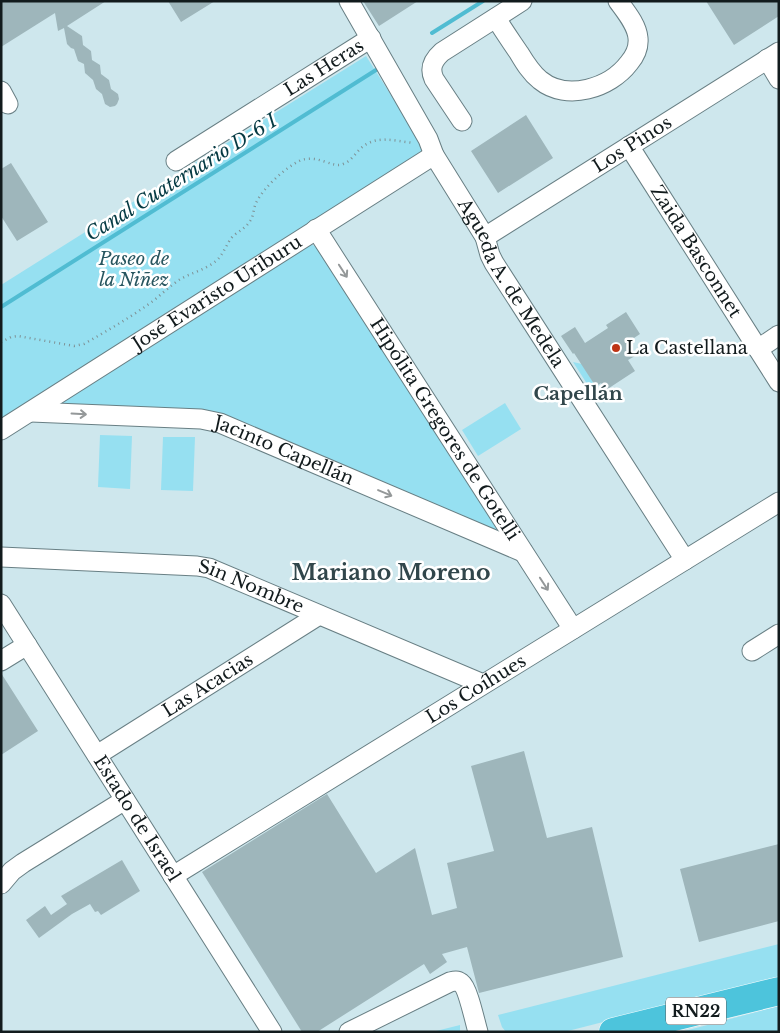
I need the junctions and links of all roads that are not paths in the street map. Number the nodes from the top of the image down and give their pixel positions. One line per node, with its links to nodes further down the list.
1 (349, 1): 5 (street, Agueda A. de Medela)
2 (522, 1): 4 (street)
3 (618, 1): 4 (street)
4 (496, 18): 8 (street)
5 (371, 38): 10 (street, Agueda A. de Medela); 11 (street, Las Heras)
6 (773, 56): 7 (street); 9 (street, Los Pinos)
7 (779, 79)
8 (462, 121)
9 (629, 146): 13 (street, Los Pinos); 15 (street, Zaida Basconnet)
10 (428, 150): 12 (street, José Evaristo Uriburu); 13 (street, Agueda A. de Medela)
11 (176, 160)
12 (316, 230): 17 (street, José Evaristo Uriburu); 20 (street, Hipólita Gregores de Gotelli, one-way to 20)
13 (485, 236): 22 (street, Agueda A. de Medela)
14 (779, 335): 15 (street)
15 (758, 349): 16 (street, Zaida Basconnet)
16 (779, 382)
17 (31, 412): 18 (street, José Evaristo Uriburu); 20 (street, Jacinto Capellán, one-way to 20)
18 (1, 430)
19 (779, 502): 22 (street, Los Coíhues)
20 (523, 552): 25 (street, Hipólita Gregores de Gotelli, one-way to 25)
21 (1, 557): 24 (street, Sin Nombre)
22 (685, 560): 25 (street, Los Coíhues)
23 (1, 604): 27 (street, Estado de Israel)
24 (320, 615): 30 (street, Sin Nombre); 31 (street, Las Acacias)
25 (573, 629): 30 (street, Los Coíhues)
26 (779, 634): 28 (street)
27 (27, 645): 29 (street); 31 (street, Estado de Israel)
28 (752, 651)
29 (1, 661)
30 (483, 684): 33 (street, Los Coíhues)
31 (96, 755): 32 (street, Estado de Israel)
32 (125, 800): 33 (street, Estado de Israel); 34 (street)
33 (173, 876): 36 (street, Estado de Israel)
34 (1, 884)
35 (779, 991): 39 (highway, RN22)
36 (272, 1032)
37 (349, 1032): 38 (street)
38 (478, 1032)
39 (613, 1032)

